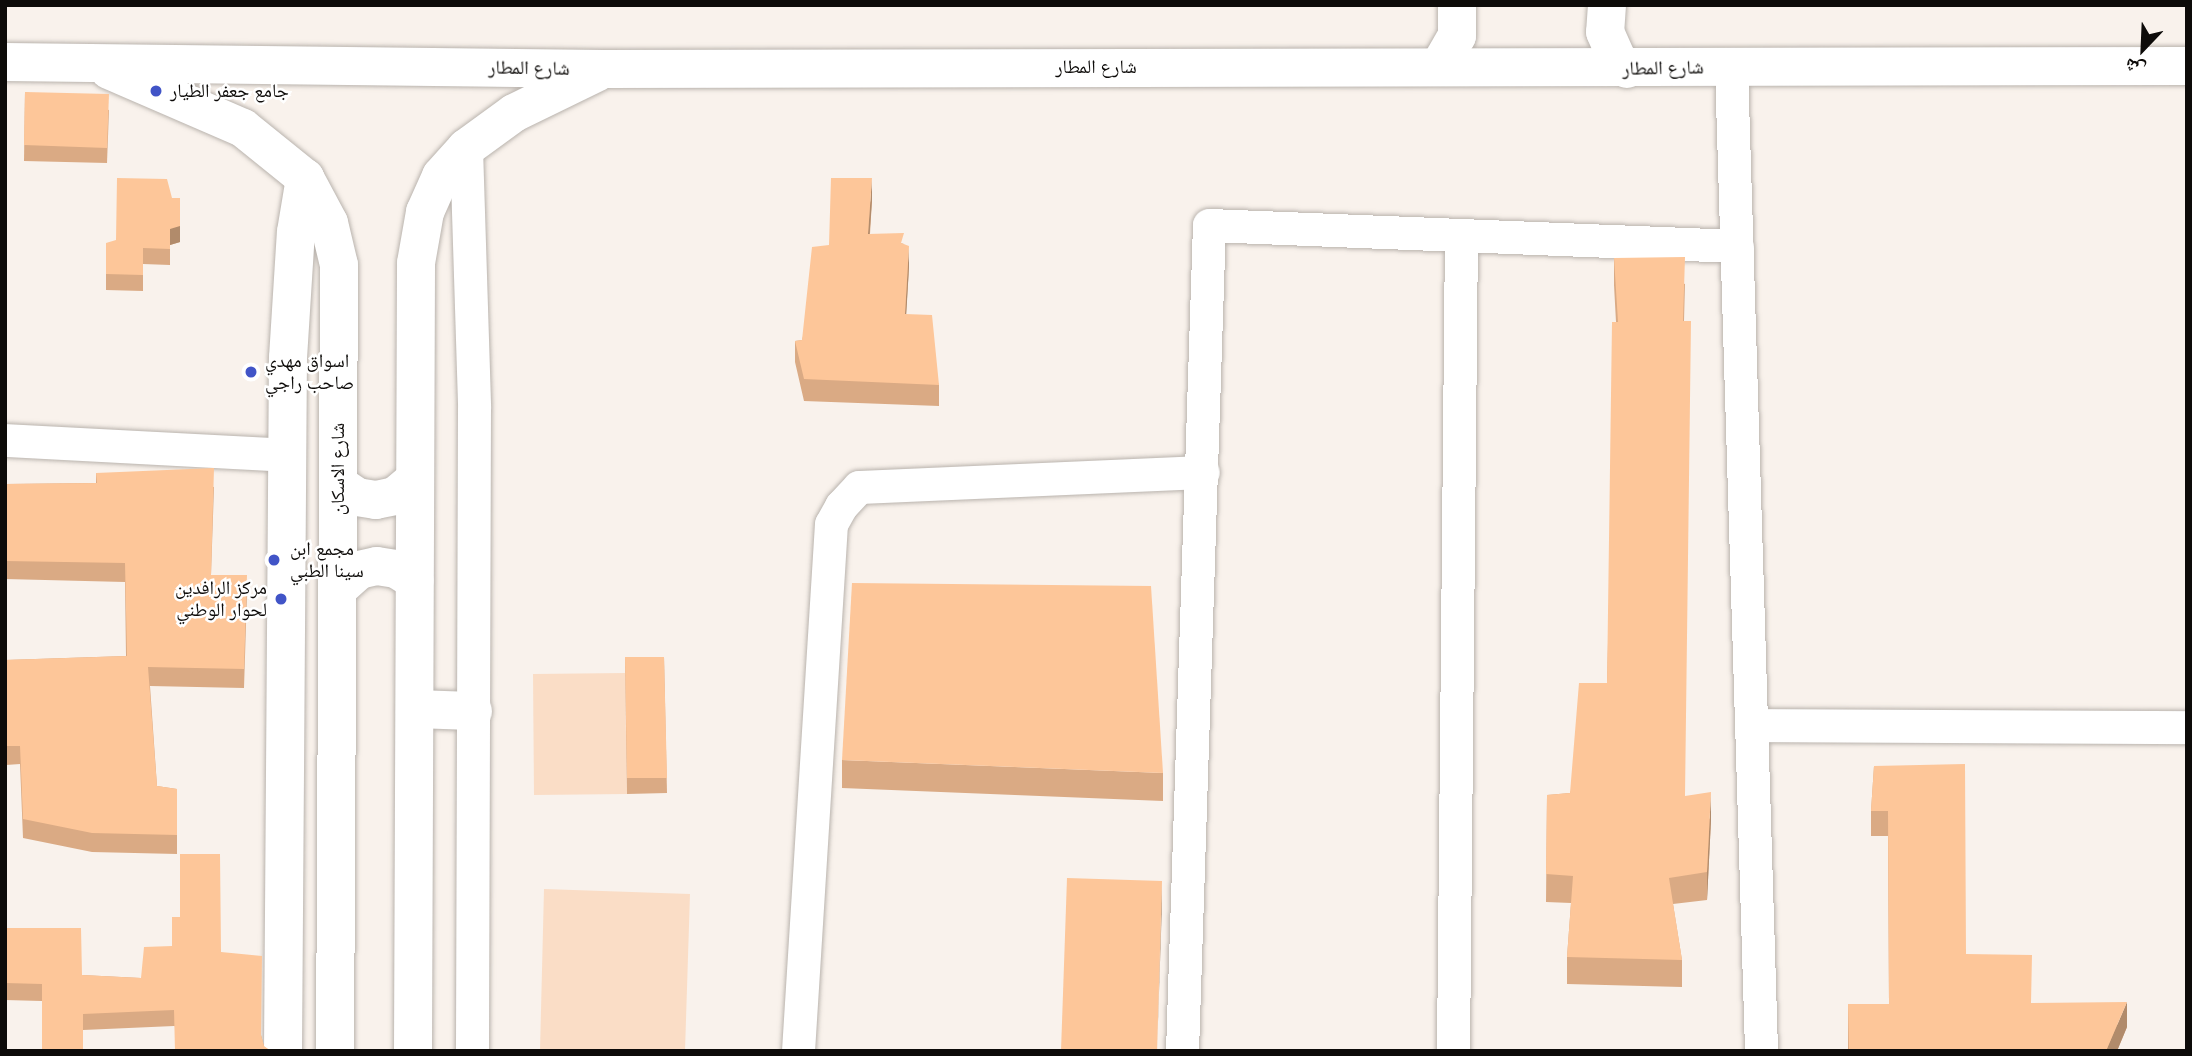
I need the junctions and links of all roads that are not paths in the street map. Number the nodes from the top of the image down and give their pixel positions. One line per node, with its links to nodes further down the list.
1 (1457, 5): 5 (main road)
2 (1607, 5): 9 (main road)
3 (5, 62): 4 (main road, شارع المطار)
4 (94, 64): 8 (main road, شارع المطار); 11 (main road, شارع الاسكان)
5 (1440, 65): 8 (main road, شارع المطار); 9 (main road, شارع المطار)
6 (2187, 66): 7 (main road, شارع المطار)
7 (1731, 67): 9 (main road, شارع المطار); 13 (street)
8 (604, 69): 10 (main road)
9 (1627, 69)
10 (466, 148): 17 (main road); 22 (street)
11 (305, 178): 15 (main road); 18 (main road, شارع الاسكان)
12 (1461, 238): 13 (street); 16 (street); 31 (street)
13 (1737, 246): 23 (street)
14 (5, 440): 15 (street)
15 (288, 455): 25 (main road)
16 (1203, 472): 29 (street); 30 (street)
17 (415, 479): 18 (main road); 19 (main road)
18 (338, 484): 20 (main road, شارع الاسكان)
19 (415, 581): 20 (main road); 21 (main road)
20 (337, 590): 26 (main road, شارع الاسكان)
21 (415, 709): 22 (main road); 27 (main road)
22 (473, 711): 28 (street)
23 (1752, 725): 24 (street); 32 (street)
24 (2187, 727)
25 (284, 1051)
26 (335, 1051)
27 (414, 1051)
28 (472, 1051)
29 (798, 1051)
30 (1182, 1051)
31 (1452, 1051)
32 (1761, 1051)

